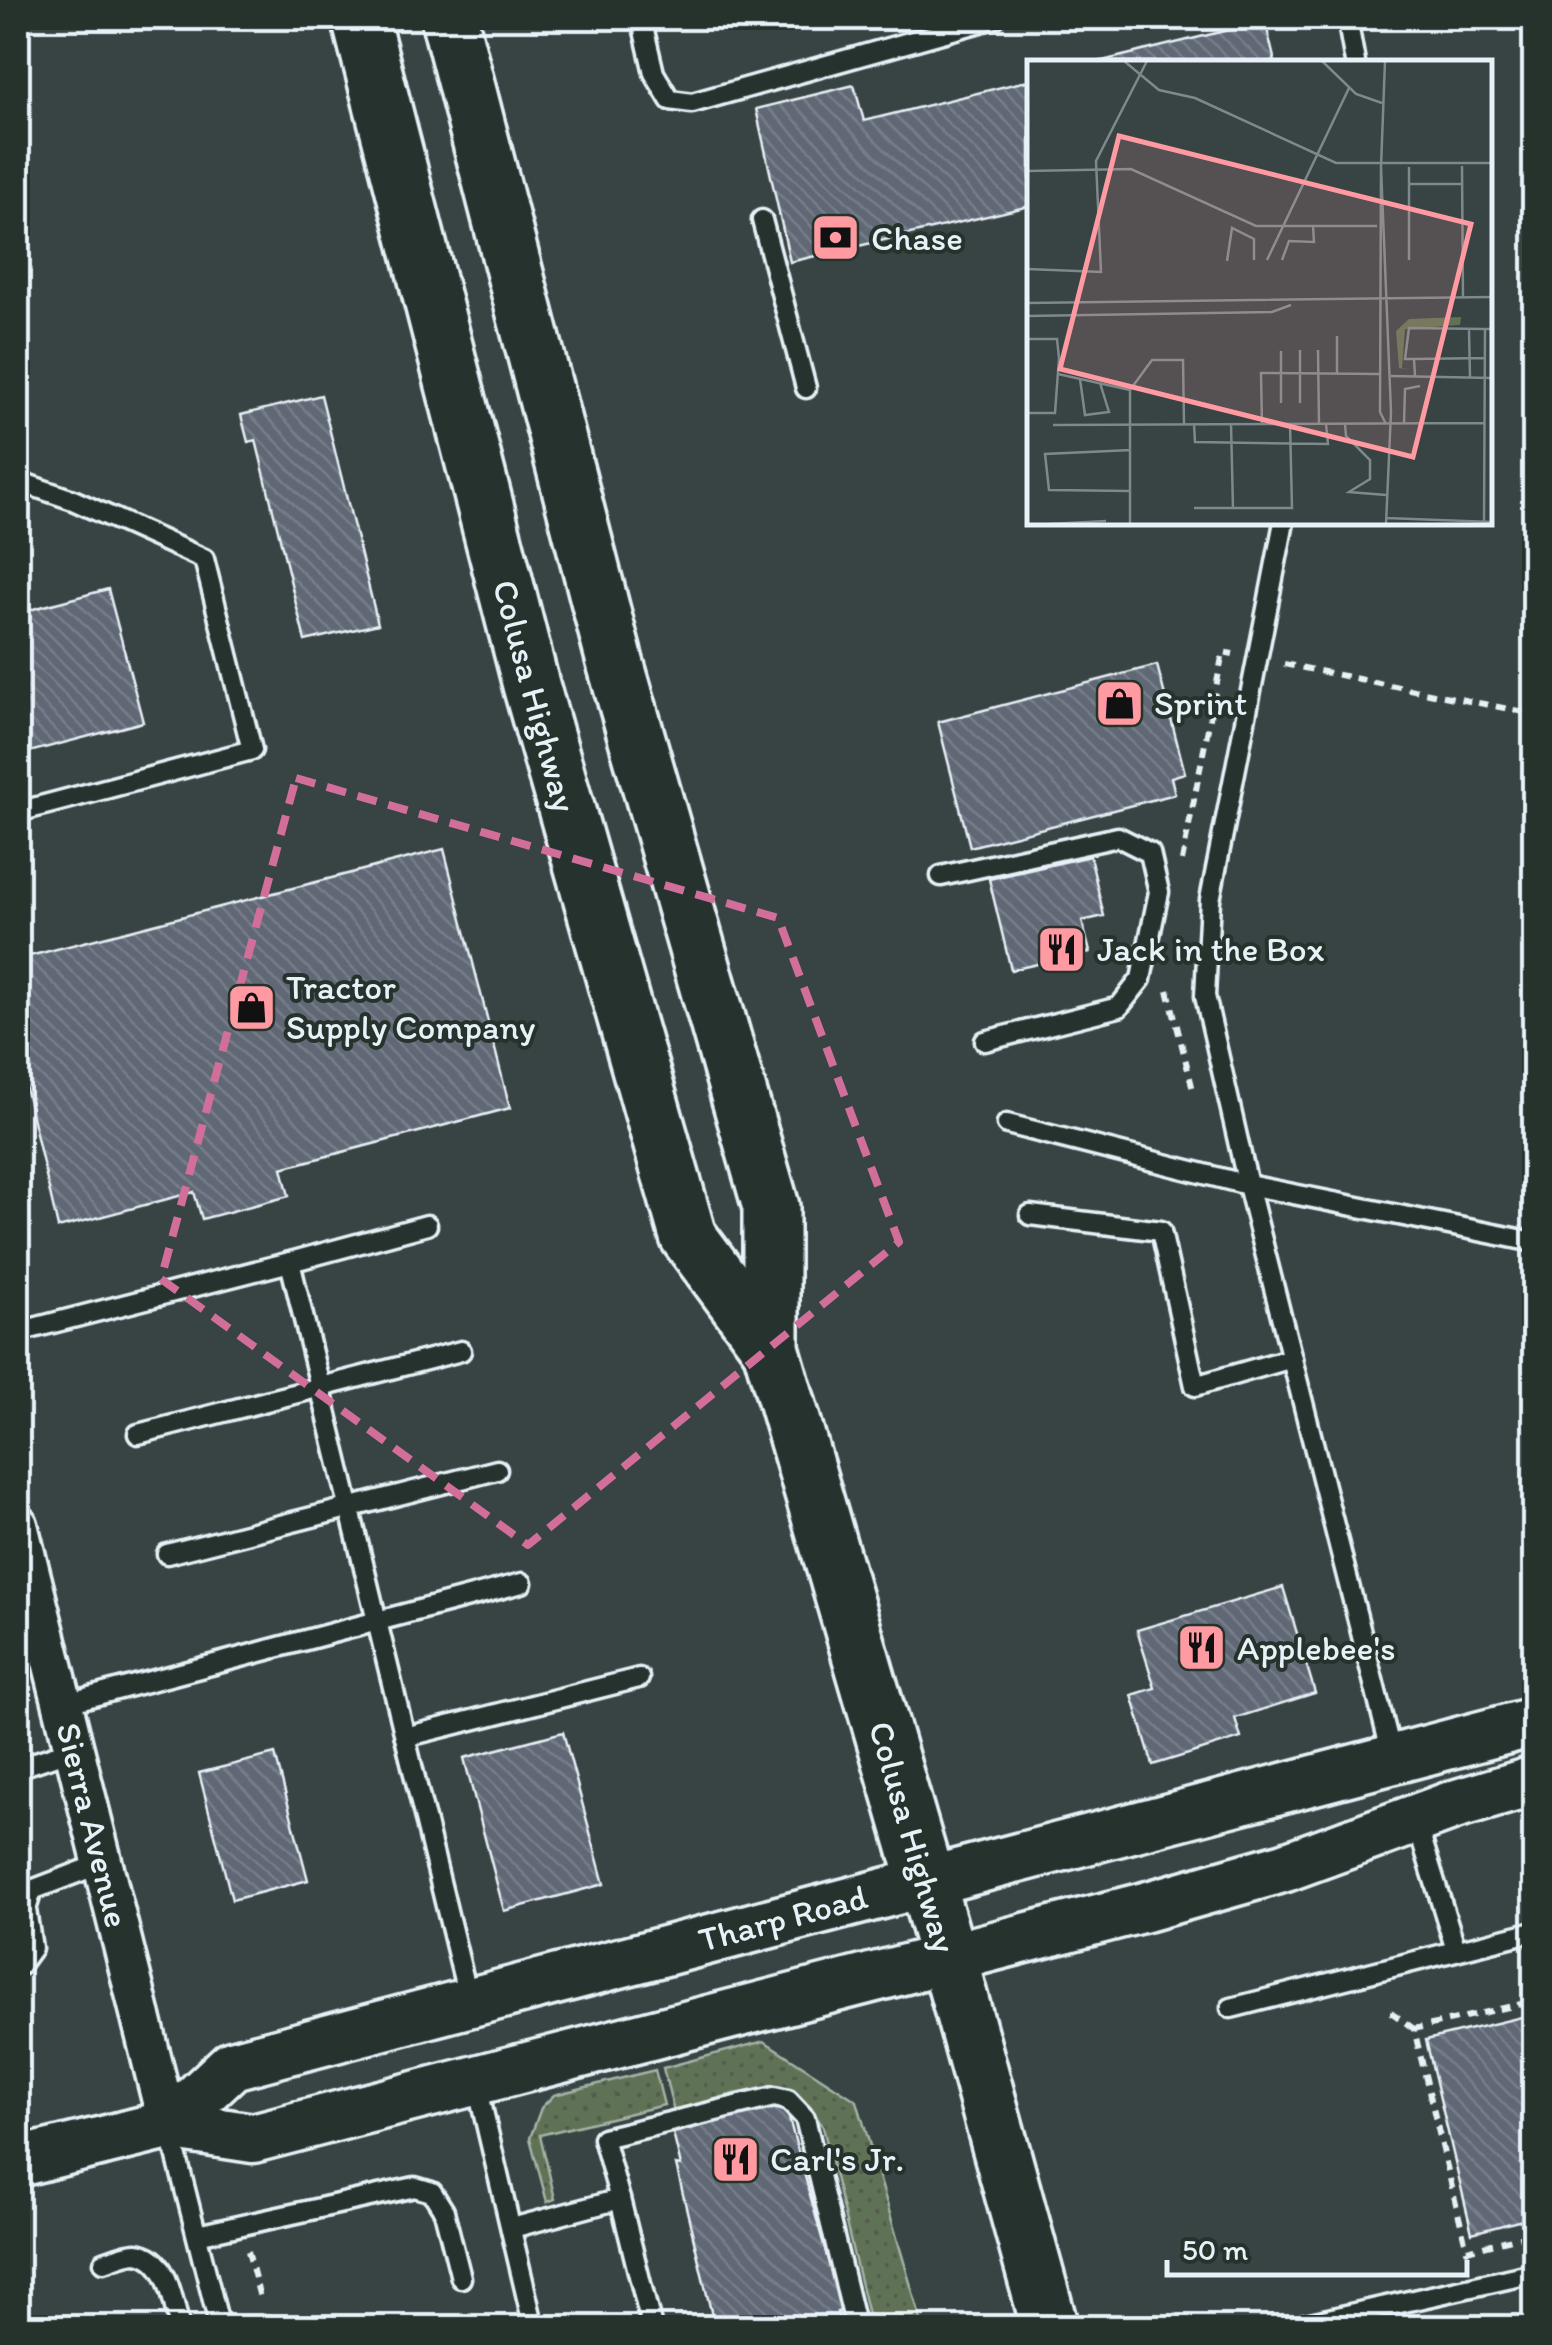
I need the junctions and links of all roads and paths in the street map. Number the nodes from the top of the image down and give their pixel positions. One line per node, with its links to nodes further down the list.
1 (360, 18): 24 (highway, Colusa Highway)
2 (449, 18): 24 (highway, Colusa Highway)
3 (640, 18): 4 (lane)
4 (995, 18)
5 (1347, 18): 6 (lane)
6 (1355, 60)
7 (762, 220): 8 (lane)
8 (806, 388)
9 (18, 481): 14 (lane)
10 (1283, 525): 12 (lane)
11 (1223, 652): 12 (path)
12 (1258, 659): 13 (path); 18 (lane)
13 (1534, 714)
14 (18, 812)
15 (941, 876): 16 (lane)
16 (985, 1042)
17 (1007, 1124): 18 (lane)
18 (1248, 1186): 21 (lane); 26 (lane)
19 (1030, 1215): 26 (lane)
20 (427, 1225): 22 (lane)
21 (1534, 1242)
22 (290, 1262): 23 (lane); 27 (lane)
23 (18, 1332)
24 (770, 1348): 45 (highway, Colusa Highway)
25 (461, 1351): 27 (lane)
26 (1292, 1358): 40 (lane)
27 (321, 1387): 28 (lane); 30 (lane)
28 (138, 1434)
29 (497, 1470): 30 (lane)
30 (350, 1510): 32 (lane); 34 (lane)
31 (18, 1524): 36 (street, Sierra Avenue)
32 (167, 1554)
33 (522, 1583): 34 (lane)
34 (378, 1623): 36 (lane); 38 (lane)
35 (639, 1678): 38 (lane)
36 (63, 1704): 39 (street, Sierra Avenue)
37 (1534, 1722): 40 (street, Tharp Road)
38 (405, 1738): 51 (lane)
39 (74, 1749): 41 (lane); 44 (street, Sierra Avenue)
40 (1394, 1759): 45 (street, Tharp Road)
41 (18, 1768)
42 (1534, 1781): 43 (street, Tharp Road)
43 (1416, 1820): 47 (lane); 48 (street, Tharp Road)
44 (102, 1863): 49 (lane); 56 (street, Sierra Avenue)
45 (925, 1880): 48 (highway, Colusa Highway); 51 (street, Tharp Road)
46 (1534, 1931): 47 (lane)
47 (1456, 1950): 52 (lane)
48 (949, 1960): 55 (street, Tharp Road); 71 (highway, Colusa Highway)
49 (18, 1968)
50 (1534, 2001): 54 (path)
51 (469, 2002): 56 (street, Tharp Road)
52 (1231, 2008)
53 (1391, 2012): 54 (path)
54 (1414, 2030): 60 (path)
55 (476, 2081): 56 (street, Tharp Road); 59 (lane)
56 (168, 2124): 57 (street, Tharp Road); 61 (lane)
57 (18, 2162)
58 (620, 2199): 59 (lane); 69 (lane); 70 (lane)
59 (512, 2228): 68 (lane)
60 (1528, 2234)
61 (196, 2235): 64 (lane); 67 (lane)
62 (104, 2262): 66 (lane)
63 (1534, 2272): 65 (lane)
64 (461, 2278)
65 (1292, 2327)
66 (180, 2328)
67 (220, 2328)
68 (534, 2328)
69 (652, 2328)
70 (856, 2328)
71 (1050, 2328)

